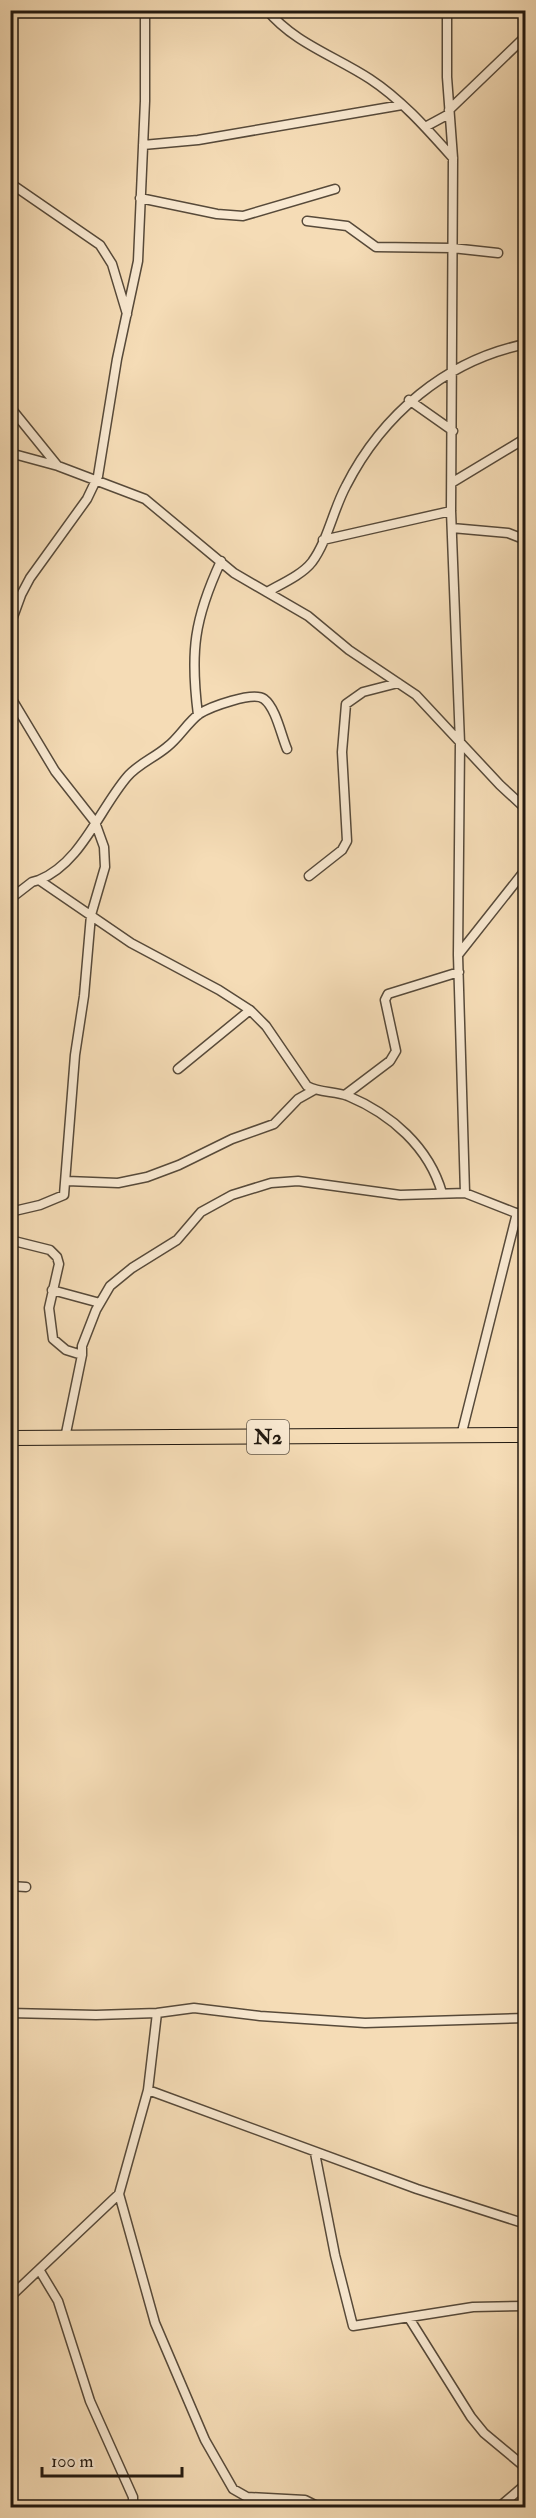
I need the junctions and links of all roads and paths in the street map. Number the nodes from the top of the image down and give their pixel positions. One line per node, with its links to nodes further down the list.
1 (145, 10): 8 (street)
2 (267, 10): 5 (street)
3 (447, 10): 6 (street)
4 (525, 36): 6 (street)
5 (402, 105): 7 (street); 8 (street)
6 (449, 112): 7 (street); 9 (street)
7 (425, 126): 9 (street)
8 (143, 145): 12 (street)
9 (453, 158): 14 (street)
10 (10, 183): 16 (street)
11 (335, 189): 12 (street)
12 (140, 198): 16 (street)
13 (307, 221): 14 (street)
14 (452, 248): 15 (street); 18 (street)
15 (498, 253)
16 (127, 314): 25 (street)
17 (525, 344): 18 (street)
18 (454, 370): 19 (street); 21 (street)
19 (410, 400): 21 (street); 29 (street)
20 (10, 407): 24 (street)
21 (453, 431): 26 (street)
22 (525, 438): 26 (street)
23 (10, 453): 24 (street)
24 (58, 466): 25 (street)
25 (96, 482): 31 (street); 33 (street)
26 (453, 482): 27 (street)
27 (451, 511): 28 (street); 29 (street)
28 (452, 528): 30 (street); 37 (street)
29 (323, 540): 32 (street)
30 (525, 540)
31 (221, 561): 32 (street); 36 (street)
32 (267, 592): 34 (street)
33 (10, 626)
34 (398, 683): 37 (street); 42 (street)
35 (10, 696): 40 (street)
36 (198, 715): 38 (street); 40 (street)
37 (460, 743): 39 (street); 46 (street)
38 (286, 749)
39 (525, 809)
40 (95, 822): 43 (street); 45 (street)
41 (525, 869): 46 (street)
42 (309, 876)
43 (39, 880): 44 (street); 45 (street)
44 (10, 899)
45 (91, 915): 48 (street); 52 (street)
46 (458, 955): 47 (street)
47 (459, 972): 51 (street); 54 (street)
48 (250, 1010): 49 (street); 50 (street)
49 (178, 1069)
50 (314, 1090): 51 (street); 52 (street)
51 (345, 1095): 53 (street)
52 (67, 1181): 55 (street)
53 (442, 1193): 54 (street); 59 (street)
54 (465, 1193): 56 (street)
55 (10, 1212)
56 (523, 1215): 62 (street)
57 (10, 1240): 58 (street)
58 (52, 1290): 59 (street); 60 (street)
59 (100, 1304): 60 (street)
60 (82, 1355): 64 (street)
61 (525, 1435): 62 (main road, N2)
62 (461, 1436): 64 (main road, N2)
63 (10, 1438): 64 (main road, N2)
64 (65, 1438)
65 (10, 1886): 66 (street)
66 (26, 1887)
67 (10, 2013): 68 (street)
68 (157, 2013): 69 (street); 70 (street)
69 (525, 2018)
70 (148, 2090): 71 (street); 72 (street)
71 (315, 2153): 73 (street); 77 (street)
72 (119, 2194): 74 (street); 80 (street)
73 (525, 2224)
74 (40, 2271): 75 (street); 81 (street)
75 (10, 2297)
76 (525, 2306): 77 (street)
77 (409, 2318): 78 (street)
78 (525, 2468)
79 (525, 2484): 84 (street)
80 (247, 2498): 82 (street); 83 (street)
81 (127, 2508)
82 (248, 2508)
83 (321, 2508)
84 (498, 2508)

